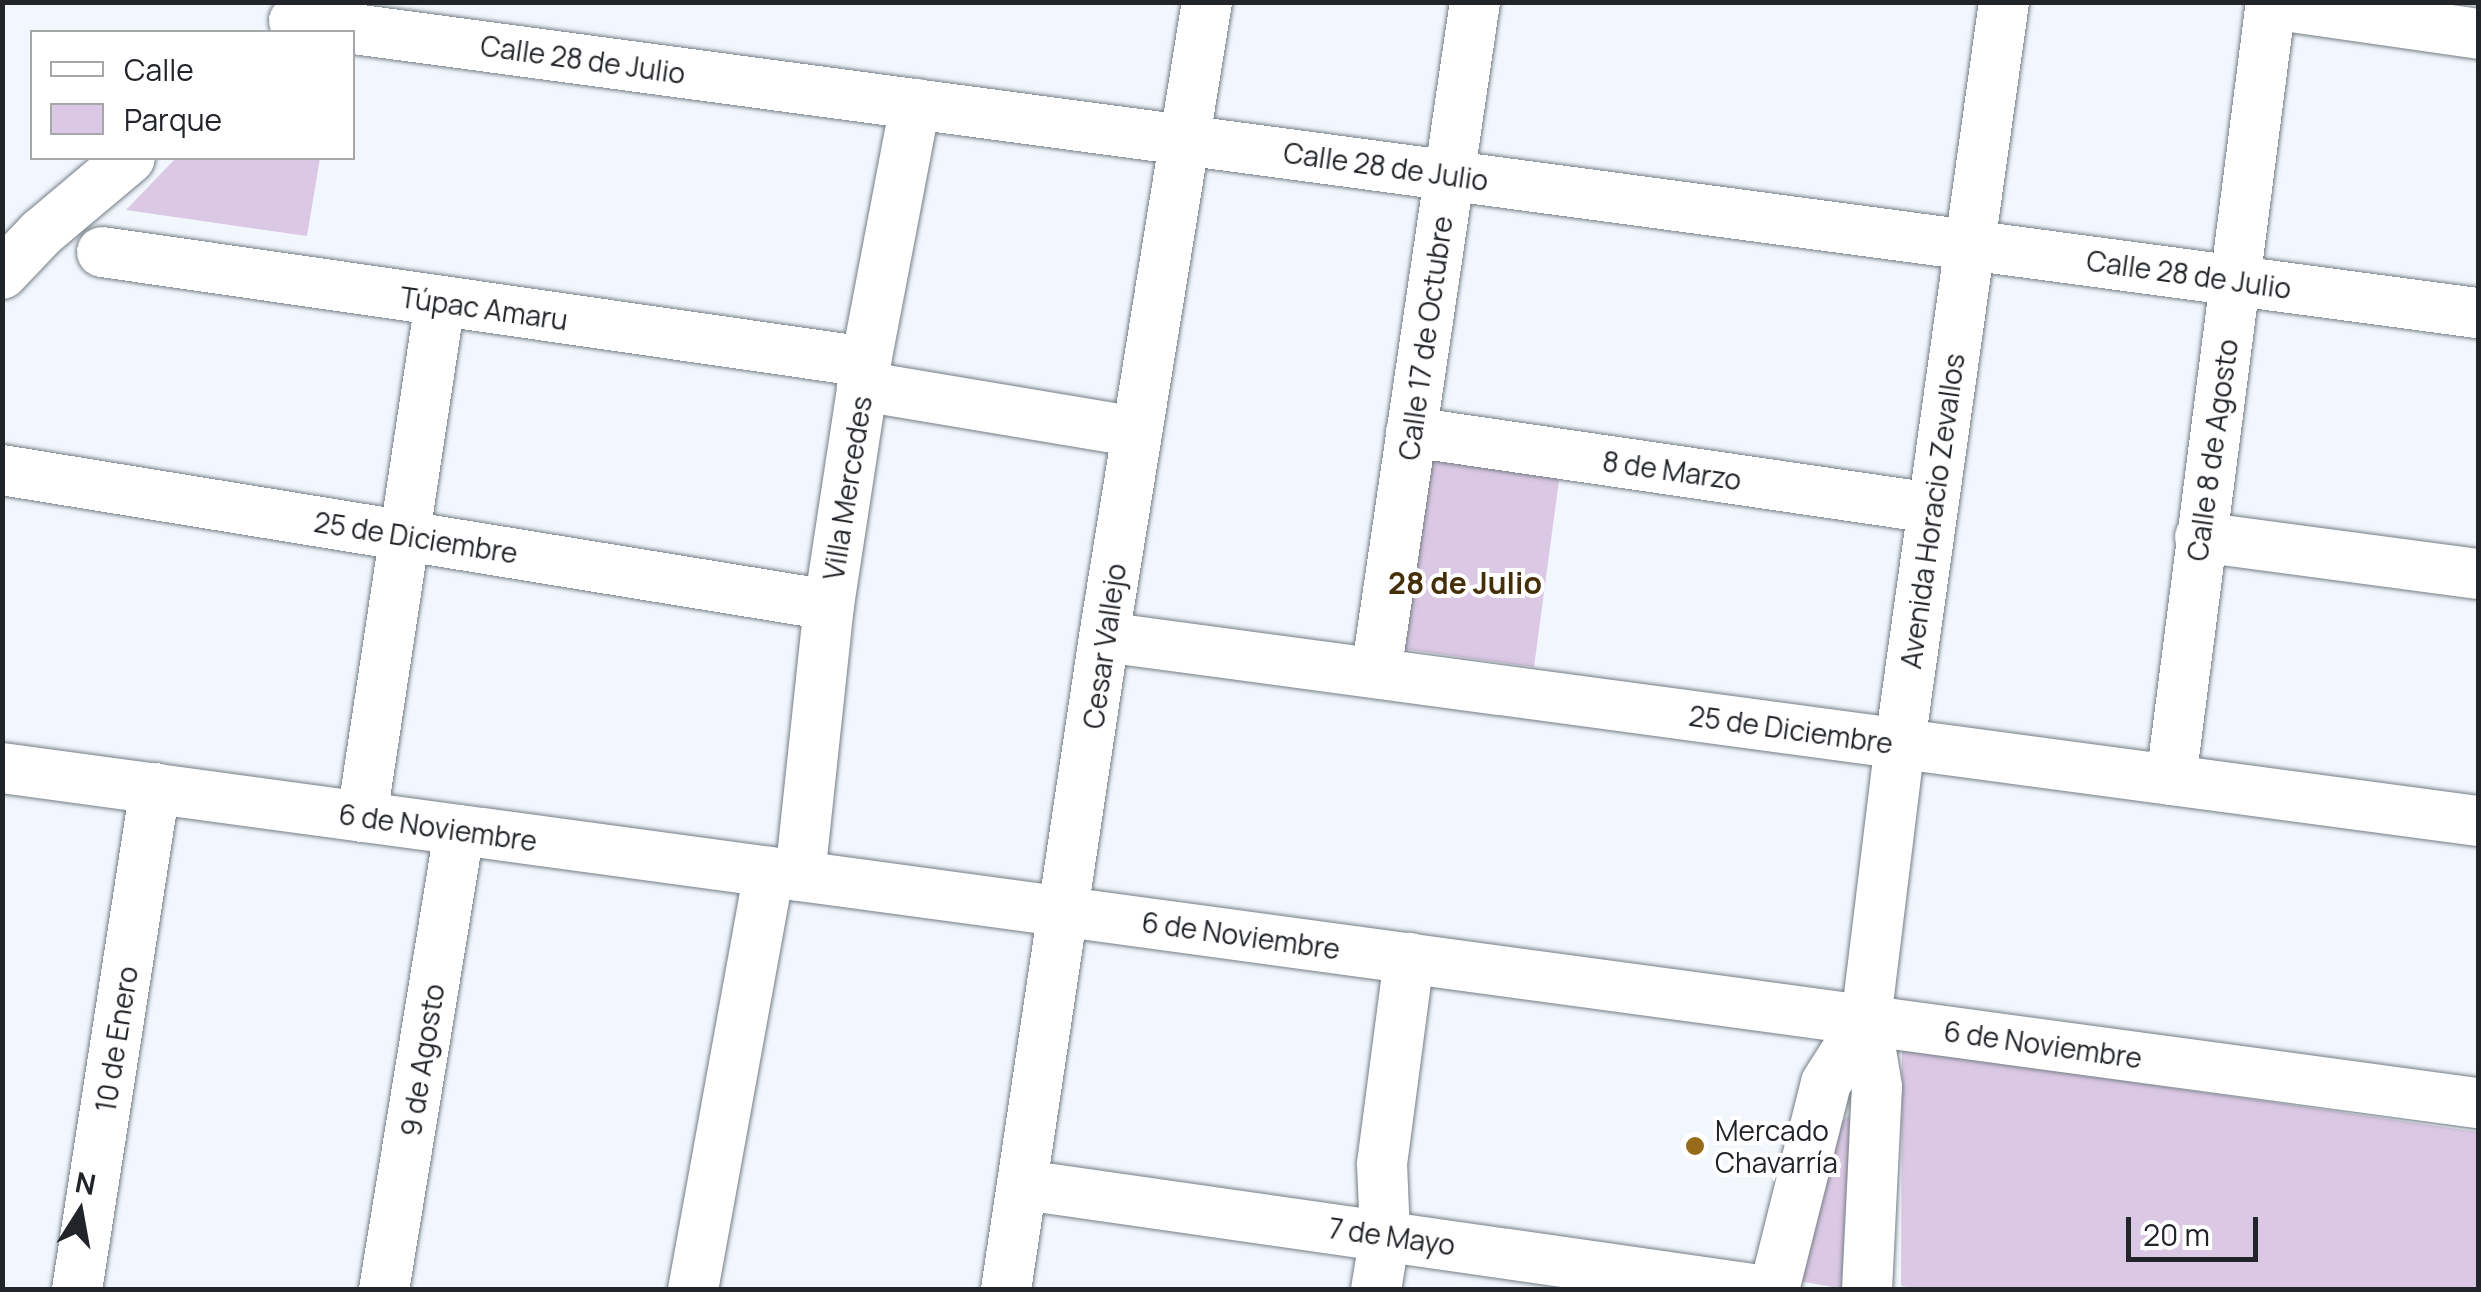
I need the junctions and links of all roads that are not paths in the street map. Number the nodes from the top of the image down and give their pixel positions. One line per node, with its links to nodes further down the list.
1 (1208, 2): 8 (street, Cesar Vallejo)
2 (1475, 2): 10 (street, Calle 17 de Octubre)
3 (2004, 2): 11 (street, Avenida Horacio Zevallos)
4 (2271, 3): 6 (street); 14 (street, Calle 8 de Agosto)
5 (296, 19): 7 (street, Calle 28 de Julio)
6 (2478, 34)
7 (914, 104): 8 (street, Calle 28 de Julio); 17 (street, Villa Mercedes)
8 (1182, 140): 10 (street, Calle 28 de Julio); 18 (street, Cesar Vallejo)
9 (128, 160): 13 (street)
10 (1450, 175): 11 (street, Calle 28 de Julio); 19 (street, Calle 17 de Octubre)
11 (1970, 244): 14 (street, Calle 28 de Julio); 21 (street, Avenida Horacio Zevallos)
12 (102, 252): 15 (street, Túpac Amaru)
13 (2, 274)
14 (2234, 280): 16 (street, Calle 28 de Julio); 23 (street, Calle 8 de Agosto)
15 (440, 302): 17 (street, Túpac Amaru); 22 (street)
16 (2478, 313)
17 (864, 374): 18 (street, Túpac Amaru); 25 (street, Villa Mercedes)
18 (1136, 432): 26 (street, Cesar Vallejo)
19 (1412, 432): 21 (street, 8 de Marzo); 27 (street, Calle 17 de Octubre)
20 (2, 470): 22 (street, 25 de Diciembre)
21 (1932, 508): 28 (street, Avenida Horacio Zevallos)
22 (405, 536): 25 (street, 25 de Diciembre); 32 (street)
23 (2200, 537): 24 (street); 30 (street, Calle 8 de Agosto)
24 (2478, 574)
25 (829, 605): 35 (street, Villa Mercedes)
26 (1104, 637): 27 (street, 25 de Diciembre); 36 (street, Cesar Vallejo)
27 (1376, 673): 28 (street, 25 de Diciembre)
28 (1900, 744): 30 (street, 25 de Diciembre); 38 (street, Avenida Horacio Zevallos)
29 (2, 768): 31 (street, 6 de Noviembre)
30 (2171, 780): 33 (street, 25 de Diciembre)
31 (155, 788): 32 (street, 6 de Noviembre); 42 (street, 10 de Enero)
32 (362, 817): 34 (street, 6 de Noviembre)
33 (2478, 821)
34 (460, 830): 35 (street, 6 de Noviembre); 43 (street, 9 de Agosto)
35 (784, 874): 36 (street, 6 de Noviembre); 44 (street, Villa Mercedes)
36 (1066, 912): 37 (street, 6 de Noviembre); 40 (street, Cesar Vallejo)
37 (1409, 958): 38 (street, 6 de Noviembre); 41 (street)
38 (1866, 1020): 39 (street, 6 de Noviembre); 48 (street, Avenida Horacio Zevallos); 49 (street, Avenida Horacio Zevallos)
39 (2478, 1102)
40 (1024, 1185): 41 (street, 7 de Mayo); 45 (street, Cesar Vallejo)
41 (1385, 1235): 46 (street); 47 (street, 7 de Mayo)
42 (77, 1290)
43 (384, 1290)
44 (693, 1290)
45 (1006, 1290)
46 (1376, 1290)
47 (1760, 1290)
48 (1774, 1290)
49 (1867, 1290)

